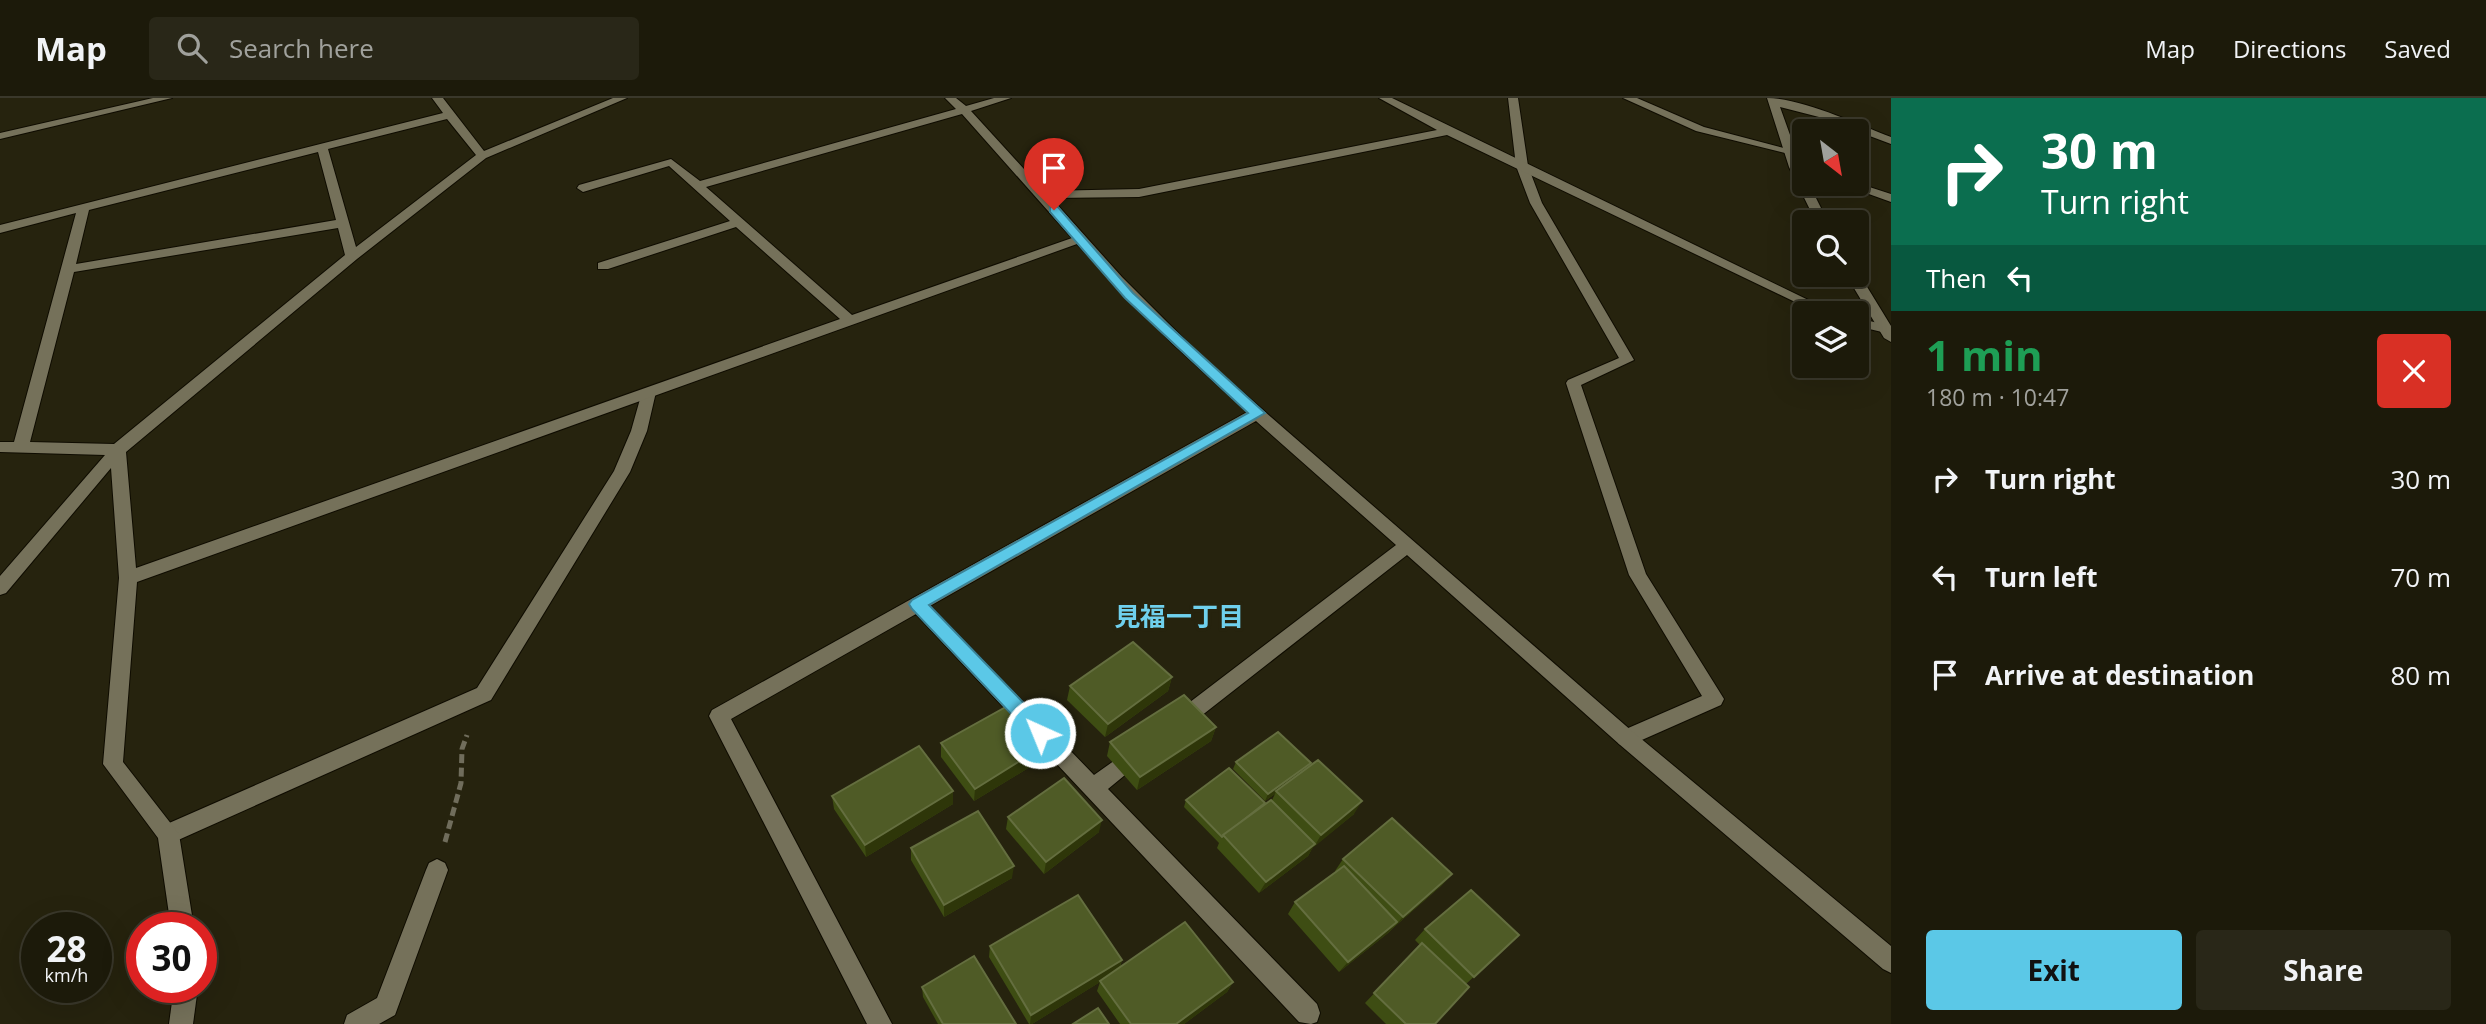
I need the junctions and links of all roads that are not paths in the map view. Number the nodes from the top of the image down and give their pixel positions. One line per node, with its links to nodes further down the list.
1 (167, 98): 13 (street)
2 (437, 98): 11 (street)
3 (622, 98): 17 (street)
4 (950, 98): 10 (street)
5 (1006, 98): 10 (street)
6 (1384, 98): 12 (street)
7 (1513, 98): 19 (street)
8 (1628, 98): 16 (street)
9 (1772, 99): 14 (street); 16 (street)
10 (964, 109): 20 (street); 23 (street)
11 (449, 115): 15 (street); 17 (street)
12 (1448, 131): 19 (street); 23 (street)
13 (0, 136)
14 (1891, 141)
15 (322, 147): 25 (street); 27 (street)
16 (1789, 151): 18 (street)
17 (482, 156): 30 (street)
18 (1792, 156)
19 (1522, 166): 34 (street); 48 (street)
20 (697, 186): 21 (street); 26 (street)
21 (583, 188)
22 (1869, 191): 24 (street)
23 (1041, 195): 29 (street)
24 (1891, 198)
25 (84, 207): 28 (street); 32 (street)
26 (737, 222): 31 (street); 35 (street)
27 (343, 223): 30 (street); 32 (street)
28 (0, 229)
29 (1080, 239): 35 (street); 39 (street)
30 (352, 256): 42 (street)
31 (603, 266)
32 (68, 269): 41 (street)
33 (1860, 287): 37 (street)
34 (1803, 301)
35 (850, 321): 38 (street)
36 (1869, 327): 37 (street)
37 (1888, 334)
38 (649, 392): 44 (street); 51 (street)
39 (1258, 413): 43 (street); 46 (street)
40 (0, 447): 41 (street)
41 (21, 447): 42 (street)
42 (118, 450): 44 (street); 45 (street)
43 (1407, 546): 47 (street); 48 (street)
44 (128, 578): 51 (street)
45 (0, 588)
46 (918, 604): 50 (street); 59 (street)
47 (1168, 729)
48 (1626, 738): 54 (street)
49 (1147, 746): 50 (street)
50 (1093, 788): 56 (street)
51 (168, 834): 53 (street)
52 (437, 870): 58 (street)
53 (180, 912)
54 (1891, 961)
55 (184, 1003): 57 (street)
56 (1308, 1013)
57 (181, 1024)
58 (356, 1024)
59 (880, 1024)

